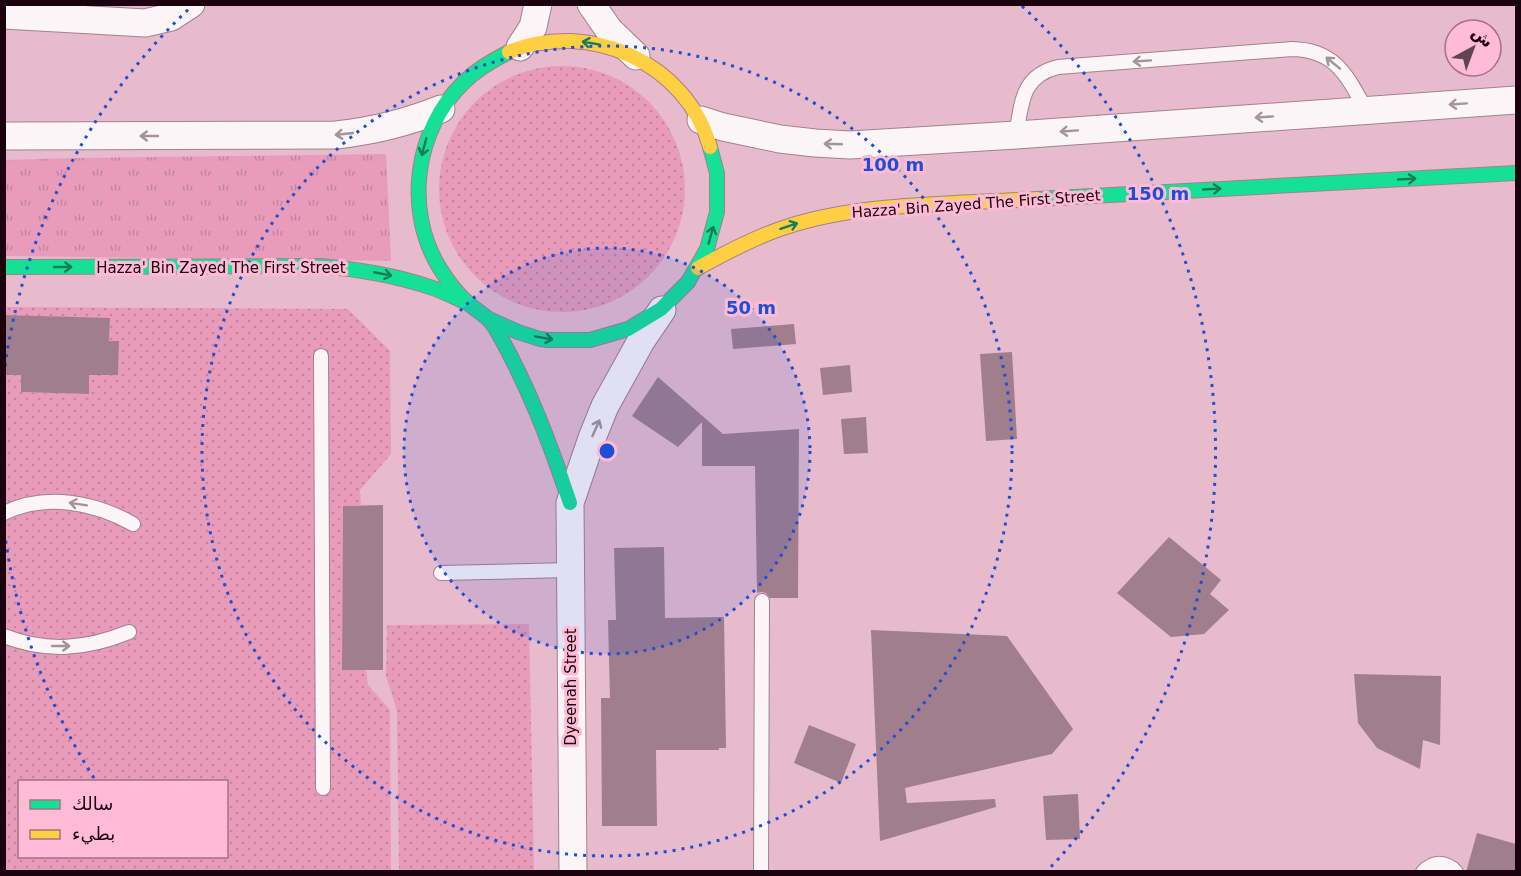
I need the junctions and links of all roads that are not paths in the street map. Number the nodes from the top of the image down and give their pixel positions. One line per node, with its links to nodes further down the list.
1 (191, 4): 4 (street)
2 (538, 4): 5 (street)
3 (591, 4): 6 (street)
4 (4, 15)
5 (520, 47): 6 (street, one-way to 5); 8 (street)
6 (637, 57): 10 (street)
7 (1516, 100): 9 (street, one-way to 9)
8 (441, 109): 12 (street, one-way to 12); 16 (street, one-way to 16)
9 (1366, 110): 11 (street, one-way to 11); 11 (lane, one-way to 11)
10 (701, 120): 11 (street, one-way to 10); 15 (street, one-way to 10)
11 (1016, 135)
12 (4, 136)
13 (1516, 172): 15 (street, Hazza' Bin Zayed The First Street, one-way to 13)
14 (4, 267): 16 (street, Hazza' Bin Zayed The First Street, one-way to 16)
15 (698, 268): 17 (street)
16 (468, 303): 18 (street)
17 (663, 308): 18 (street, one-way to 17); 20 (street, Dyeenah Street, one-way to 17)
18 (489, 319): 20 (street, Dyeenah Street)
19 (321, 356): 28 (lane)
20 (570, 503): 23 (street, Dyeenah Street)
21 (4, 513): 22 (lane, one-way to 21)
22 (133, 524)
23 (570, 570): 24 (lane); 29 (street, Dyeenah Street)
24 (441, 573)
25 (762, 601): 30 (lane)
26 (129, 632): 27 (lane, one-way to 26)
27 (4, 636)
28 (323, 788)
29 (573, 872)
30 (761, 872)
31 (1423, 872): 32 (lane)
32 (1456, 872)

